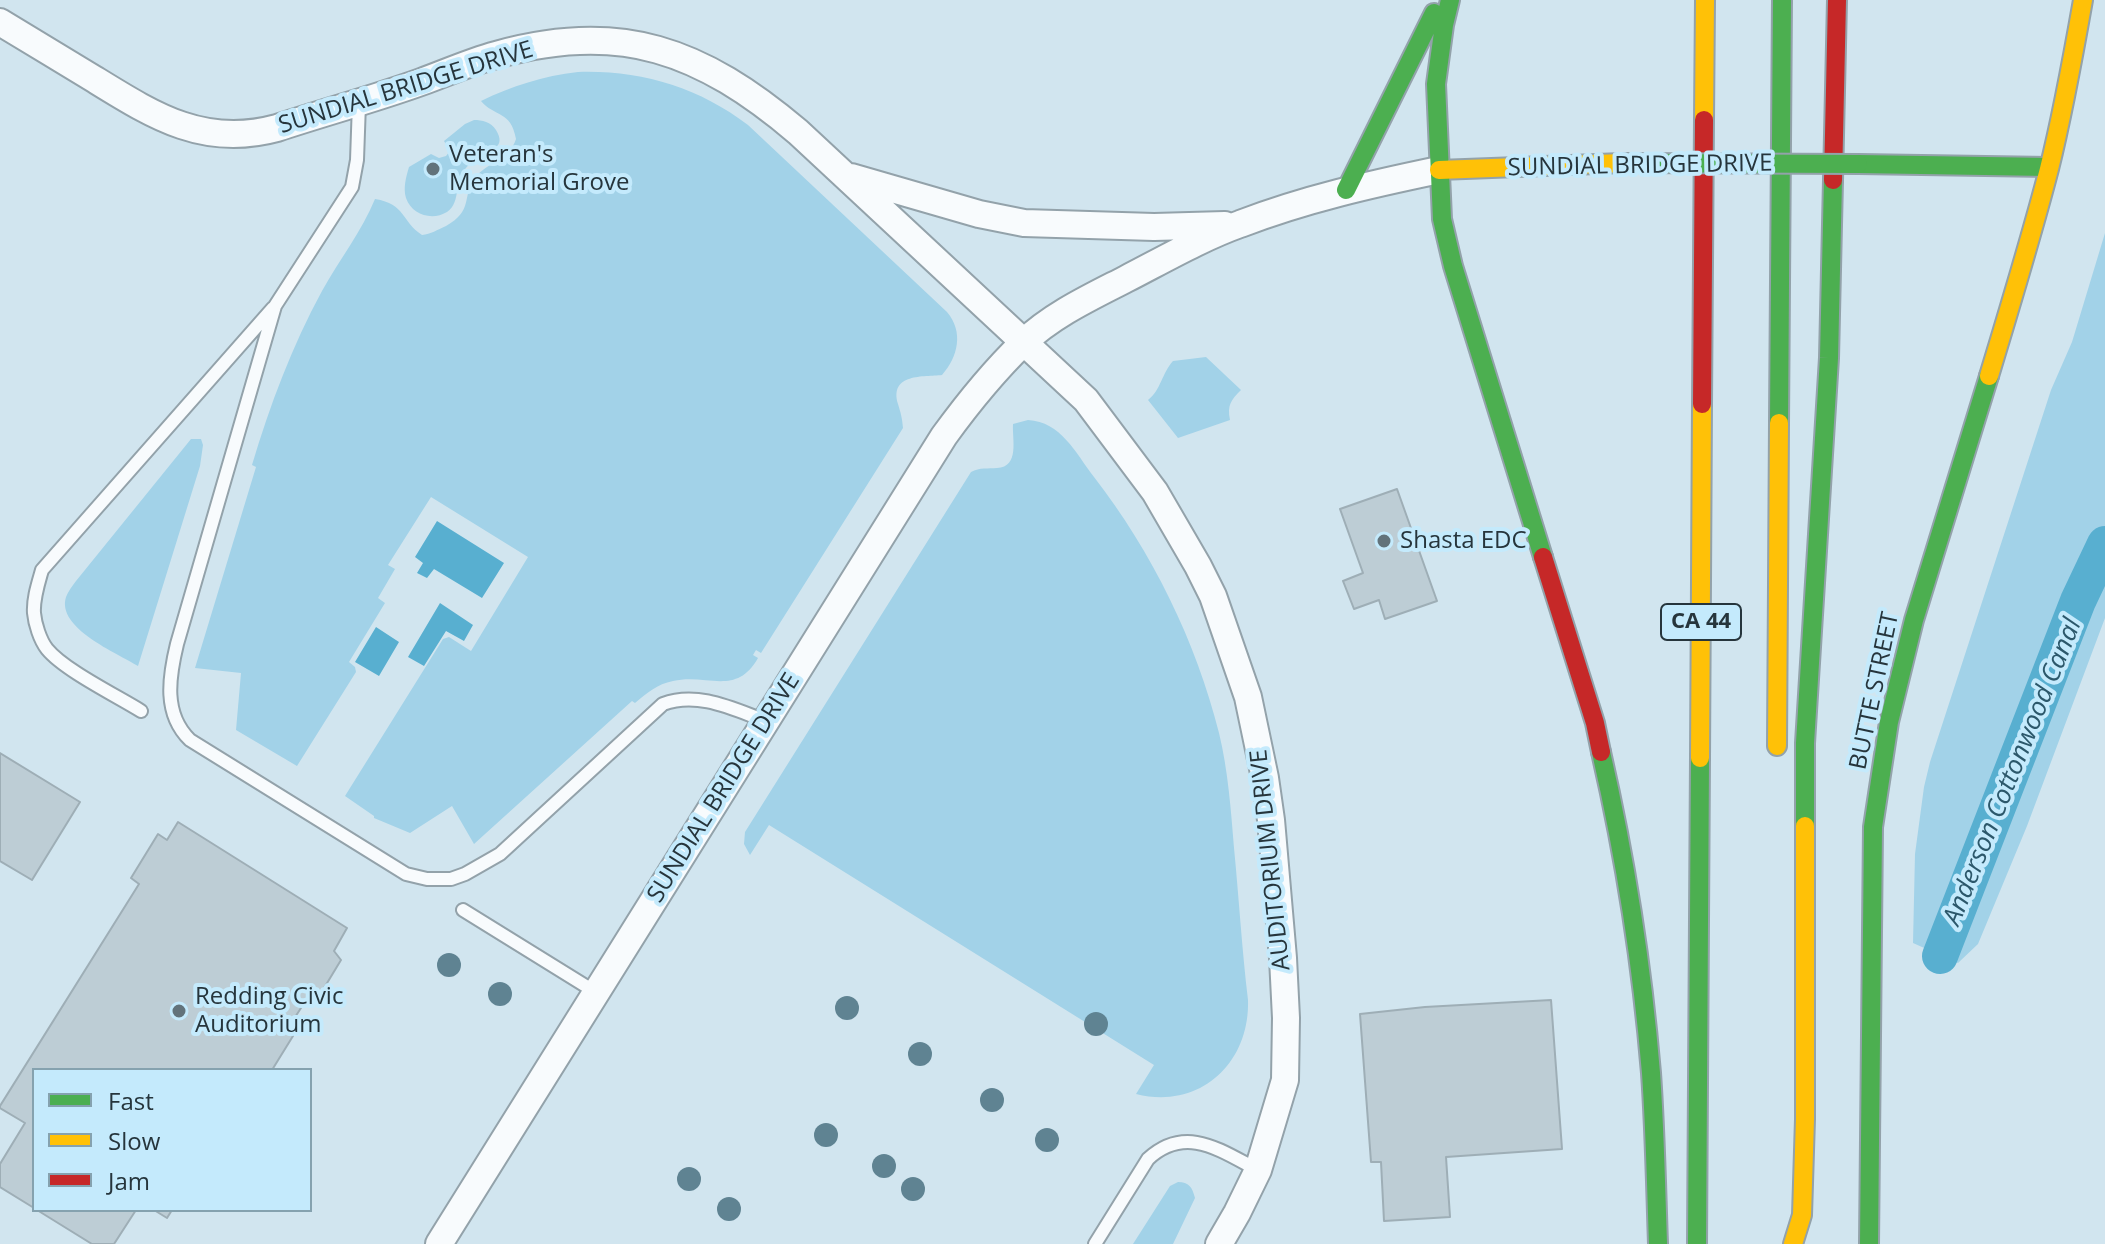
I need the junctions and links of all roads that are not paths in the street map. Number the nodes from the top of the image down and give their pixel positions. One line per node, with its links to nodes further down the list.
1 (1440, 0): 12 (main road)
2 (1450, 0): 10 (main road)
3 (1705, 0): 27 (main road, CA 44)
4 (1782, 0): 18 (main road)
5 (1837, 0): 22 (main road)
6 (2083, 0): 9 (main road, BUTTE STREET)
7 (0, 22): 8 (street, SUNDIAL BRIDGE DRIVE)
8 (359, 102): 11 (street, SUNDIAL BRIDGE DRIVE); 14 (lane)
9 (2049, 167): 10 (main road, SUNDIAL BRIDGE DRIVE, bridge); 28 (main road, BUTTE STREET)
10 (1439, 170): 12 (street, SUNDIAL BRIDGE DRIVE); 26 (main road)
11 (847, 177): 13 (street, SUNDIAL BRIDGE DRIVE); 15 (street, SUNDIAL BRIDGE DRIVE)
12 (1346, 190): 13 (street, SUNDIAL BRIDGE DRIVE)
13 (1238, 224): 15 (street, SUNDIAL BRIDGE DRIVE)
14 (275, 306): 16 (lane); 17 (lane)
15 (1024, 342): 17 (street, SUNDIAL BRIDGE DRIVE); 21 (street, AUDITORIUM DRIVE)
16 (141, 711)
17 (766, 721): 20 (street, SUNDIAL BRIDGE DRIVE)
18 (1777, 763)
19 (463, 910): 20 (lane)
20 (597, 993): 23 (street, SUNDIAL BRIDGE DRIVE)
21 (1258, 1170): 24 (lane); 25 (street, AUDITORIUM DRIVE)
22 (1784, 1240)
23 (439, 1244)
24 (1095, 1244)
25 (1219, 1244)
26 (1658, 1244)
27 (1697, 1244)
28 (1869, 1244)

